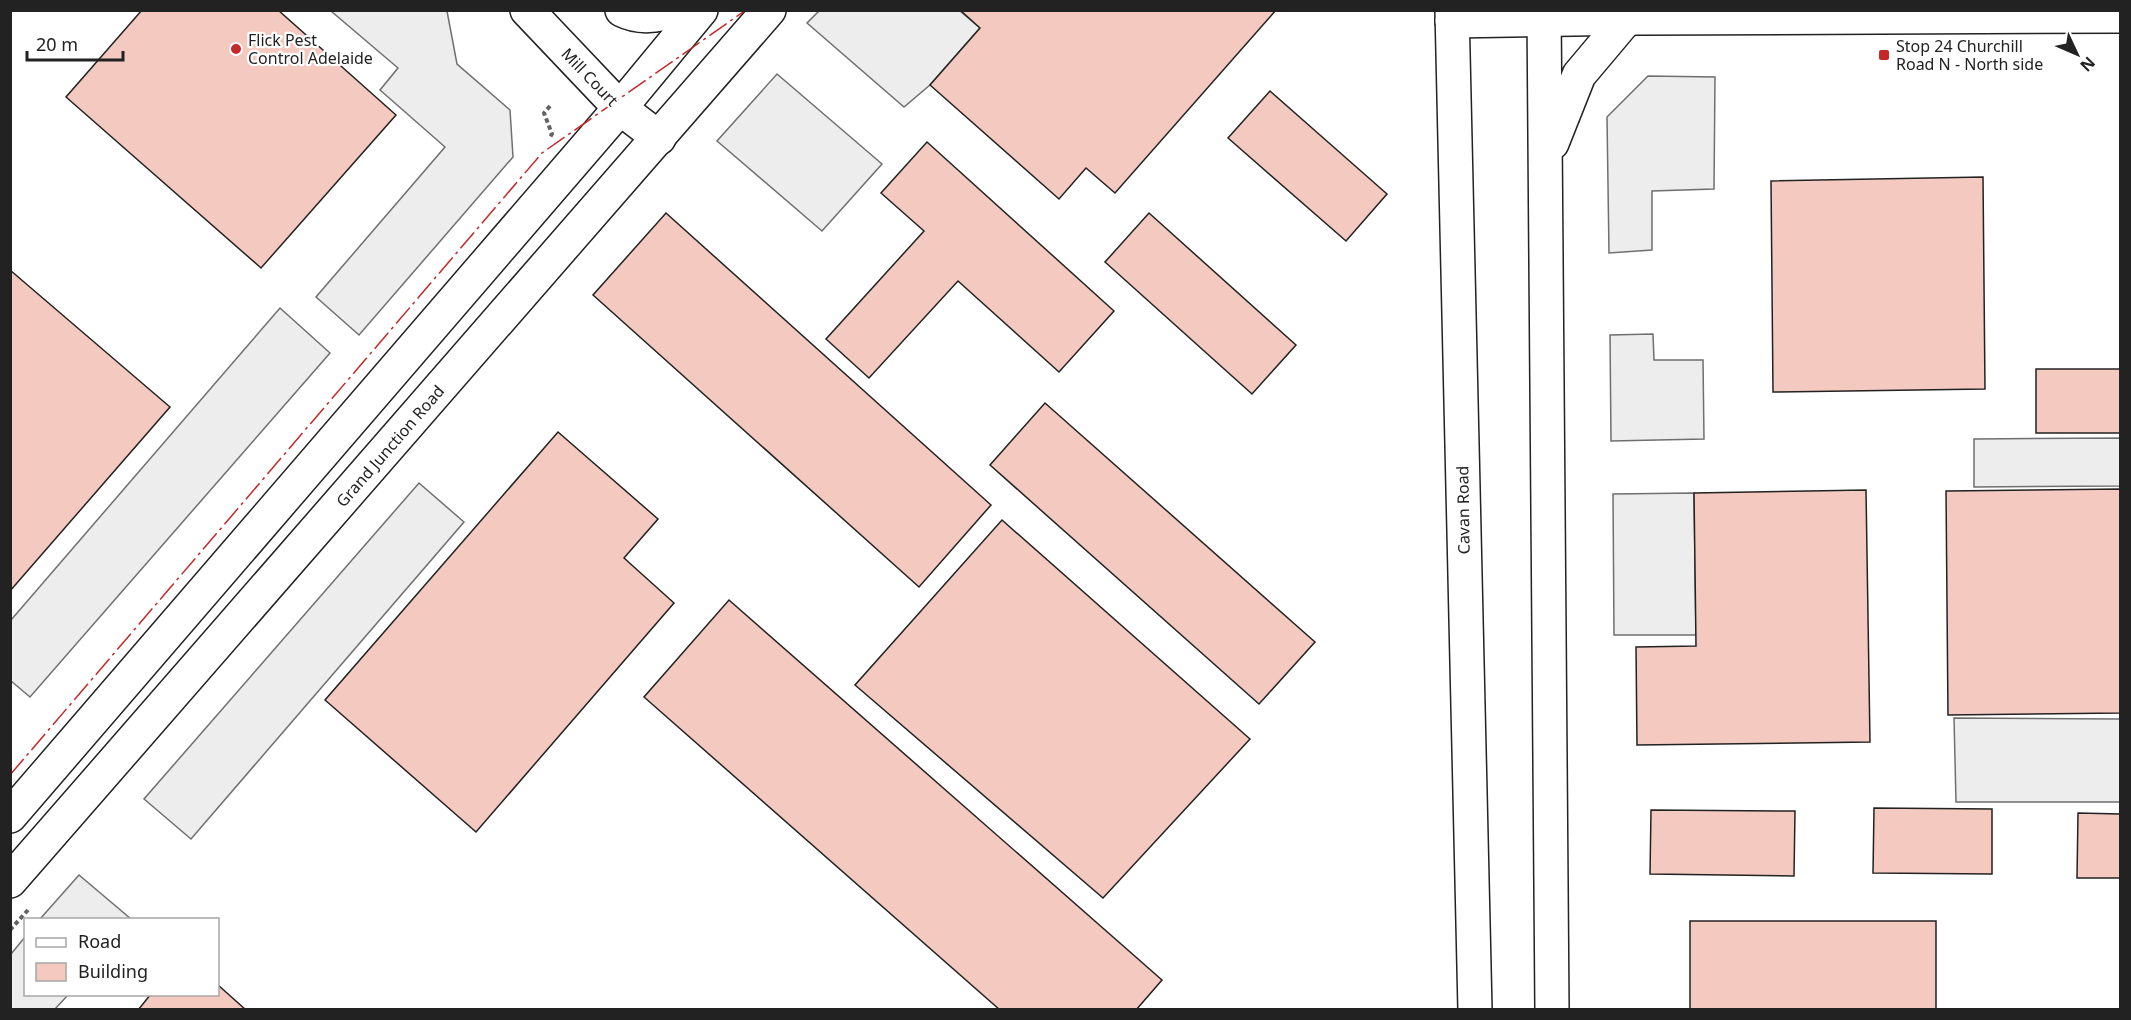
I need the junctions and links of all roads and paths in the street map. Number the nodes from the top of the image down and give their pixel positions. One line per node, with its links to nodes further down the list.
1 (527, 10): 10 (main road, Mill Court)
2 (622, 10): 3 (main road)
3 (676, 10)
4 (701, 10): 10 (main road)
5 (769, 10): 11 (main road, Grand Junction Road)
6 (1624, 14): 7 (main road); 9 (main road); 12 (main road)
7 (1544, 15): 8 (main road); 12 (main road)
8 (1452, 16): 15 (main road, Cavan Road)
9 (2121, 16)
10 (620, 108): 11 (main road, Mill Court); 13 (main road)
11 (659, 138): 14 (main road, Grand Junction Road)
12 (1546, 159): 16 (main road)
13 (10, 816)
14 (12, 877)
15 (1474, 1010)
16 (1552, 1010)

